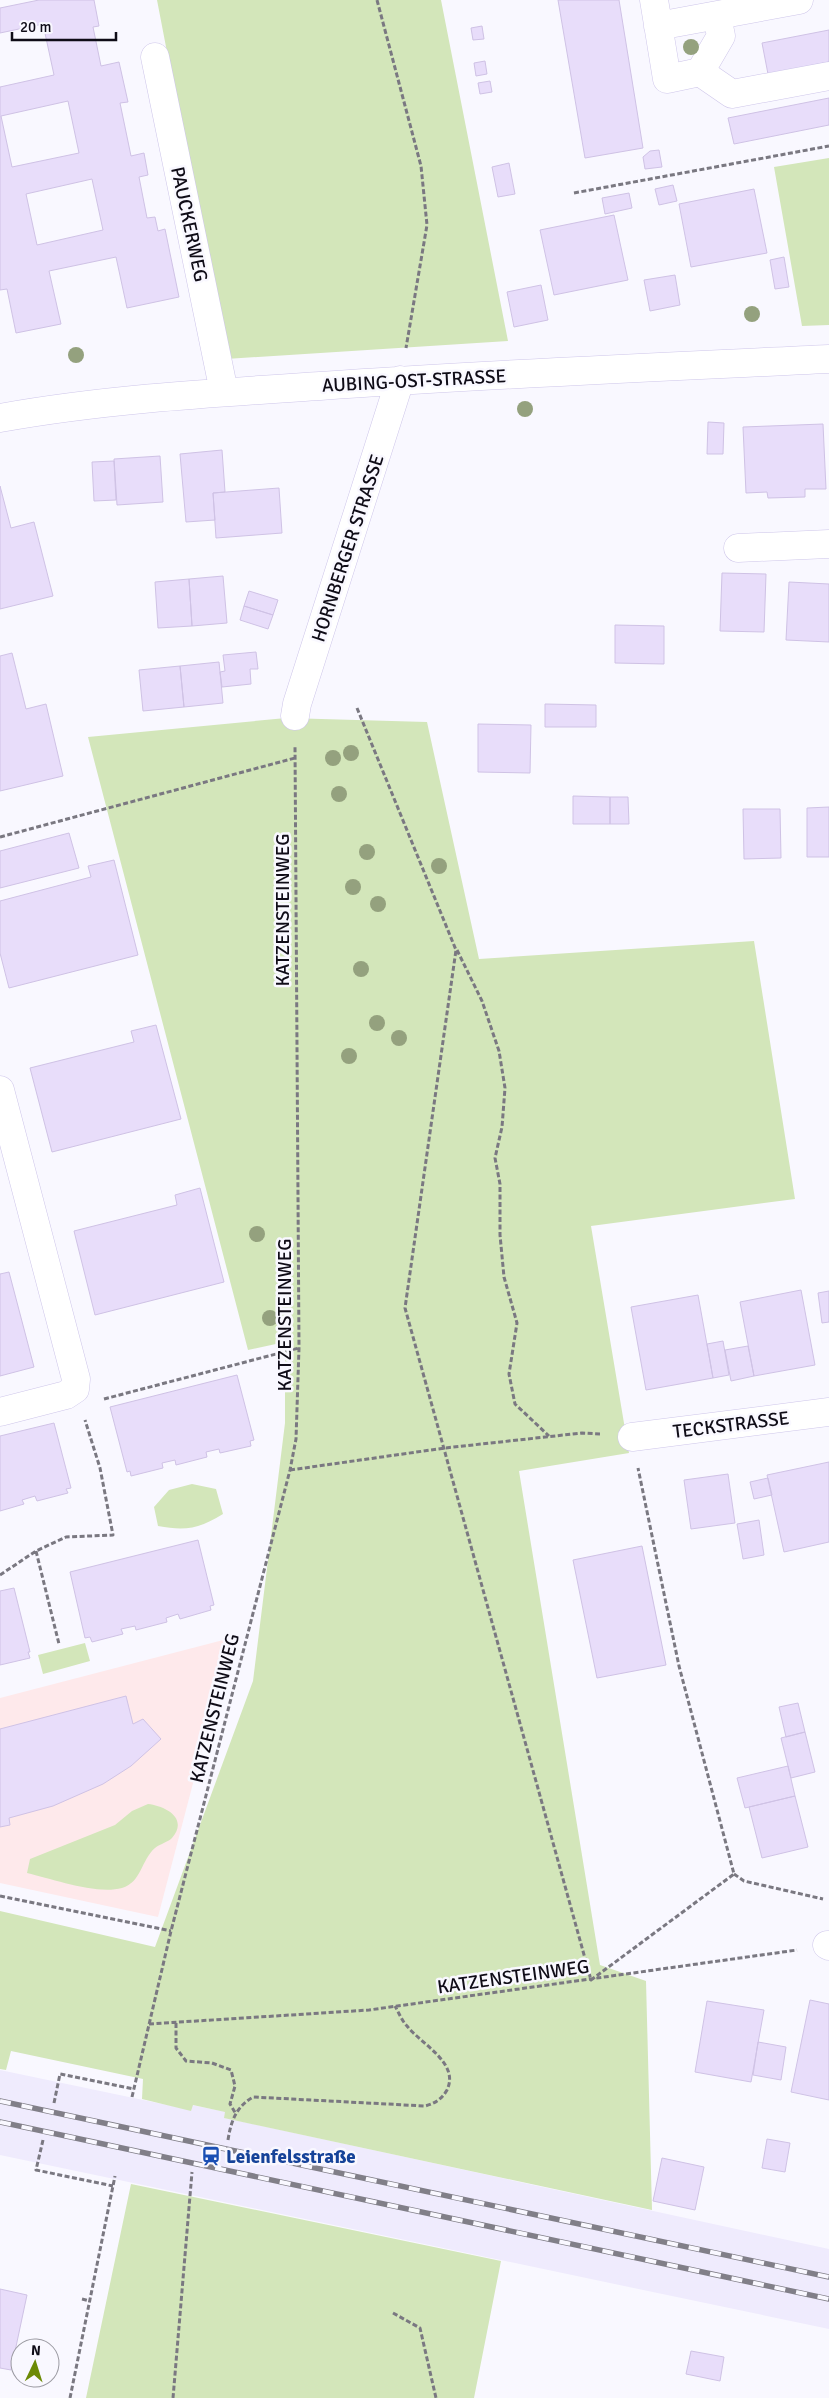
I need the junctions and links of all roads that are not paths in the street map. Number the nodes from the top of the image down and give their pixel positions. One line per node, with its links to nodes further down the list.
1 (799, 0): 3 (street)
2 (656, 13): 3 (street); 5 (street)
3 (717, 16): 5 (street)
4 (155, 57): 9 (street, PAUCKERWEG)
5 (700, 72): 6 (street)
6 (829, 76)
7 (829, 359): 8 (street, AUBING-OST-STRASSE)
8 (400, 380): 9 (street, AUBING-OST-STRASSE); 13 (street, HORNBERGER STRASSE)
9 (224, 392): 10 (street, AUBING-OST-STRASSE)
10 (0, 418)
11 (829, 544): 12 (street)
12 (738, 548)
13 (295, 716)
14 (0, 1090): 15 (street)
15 (0, 1412)
16 (829, 1412): 17 (street, TECKSTRASSE)
17 (632, 1437)

